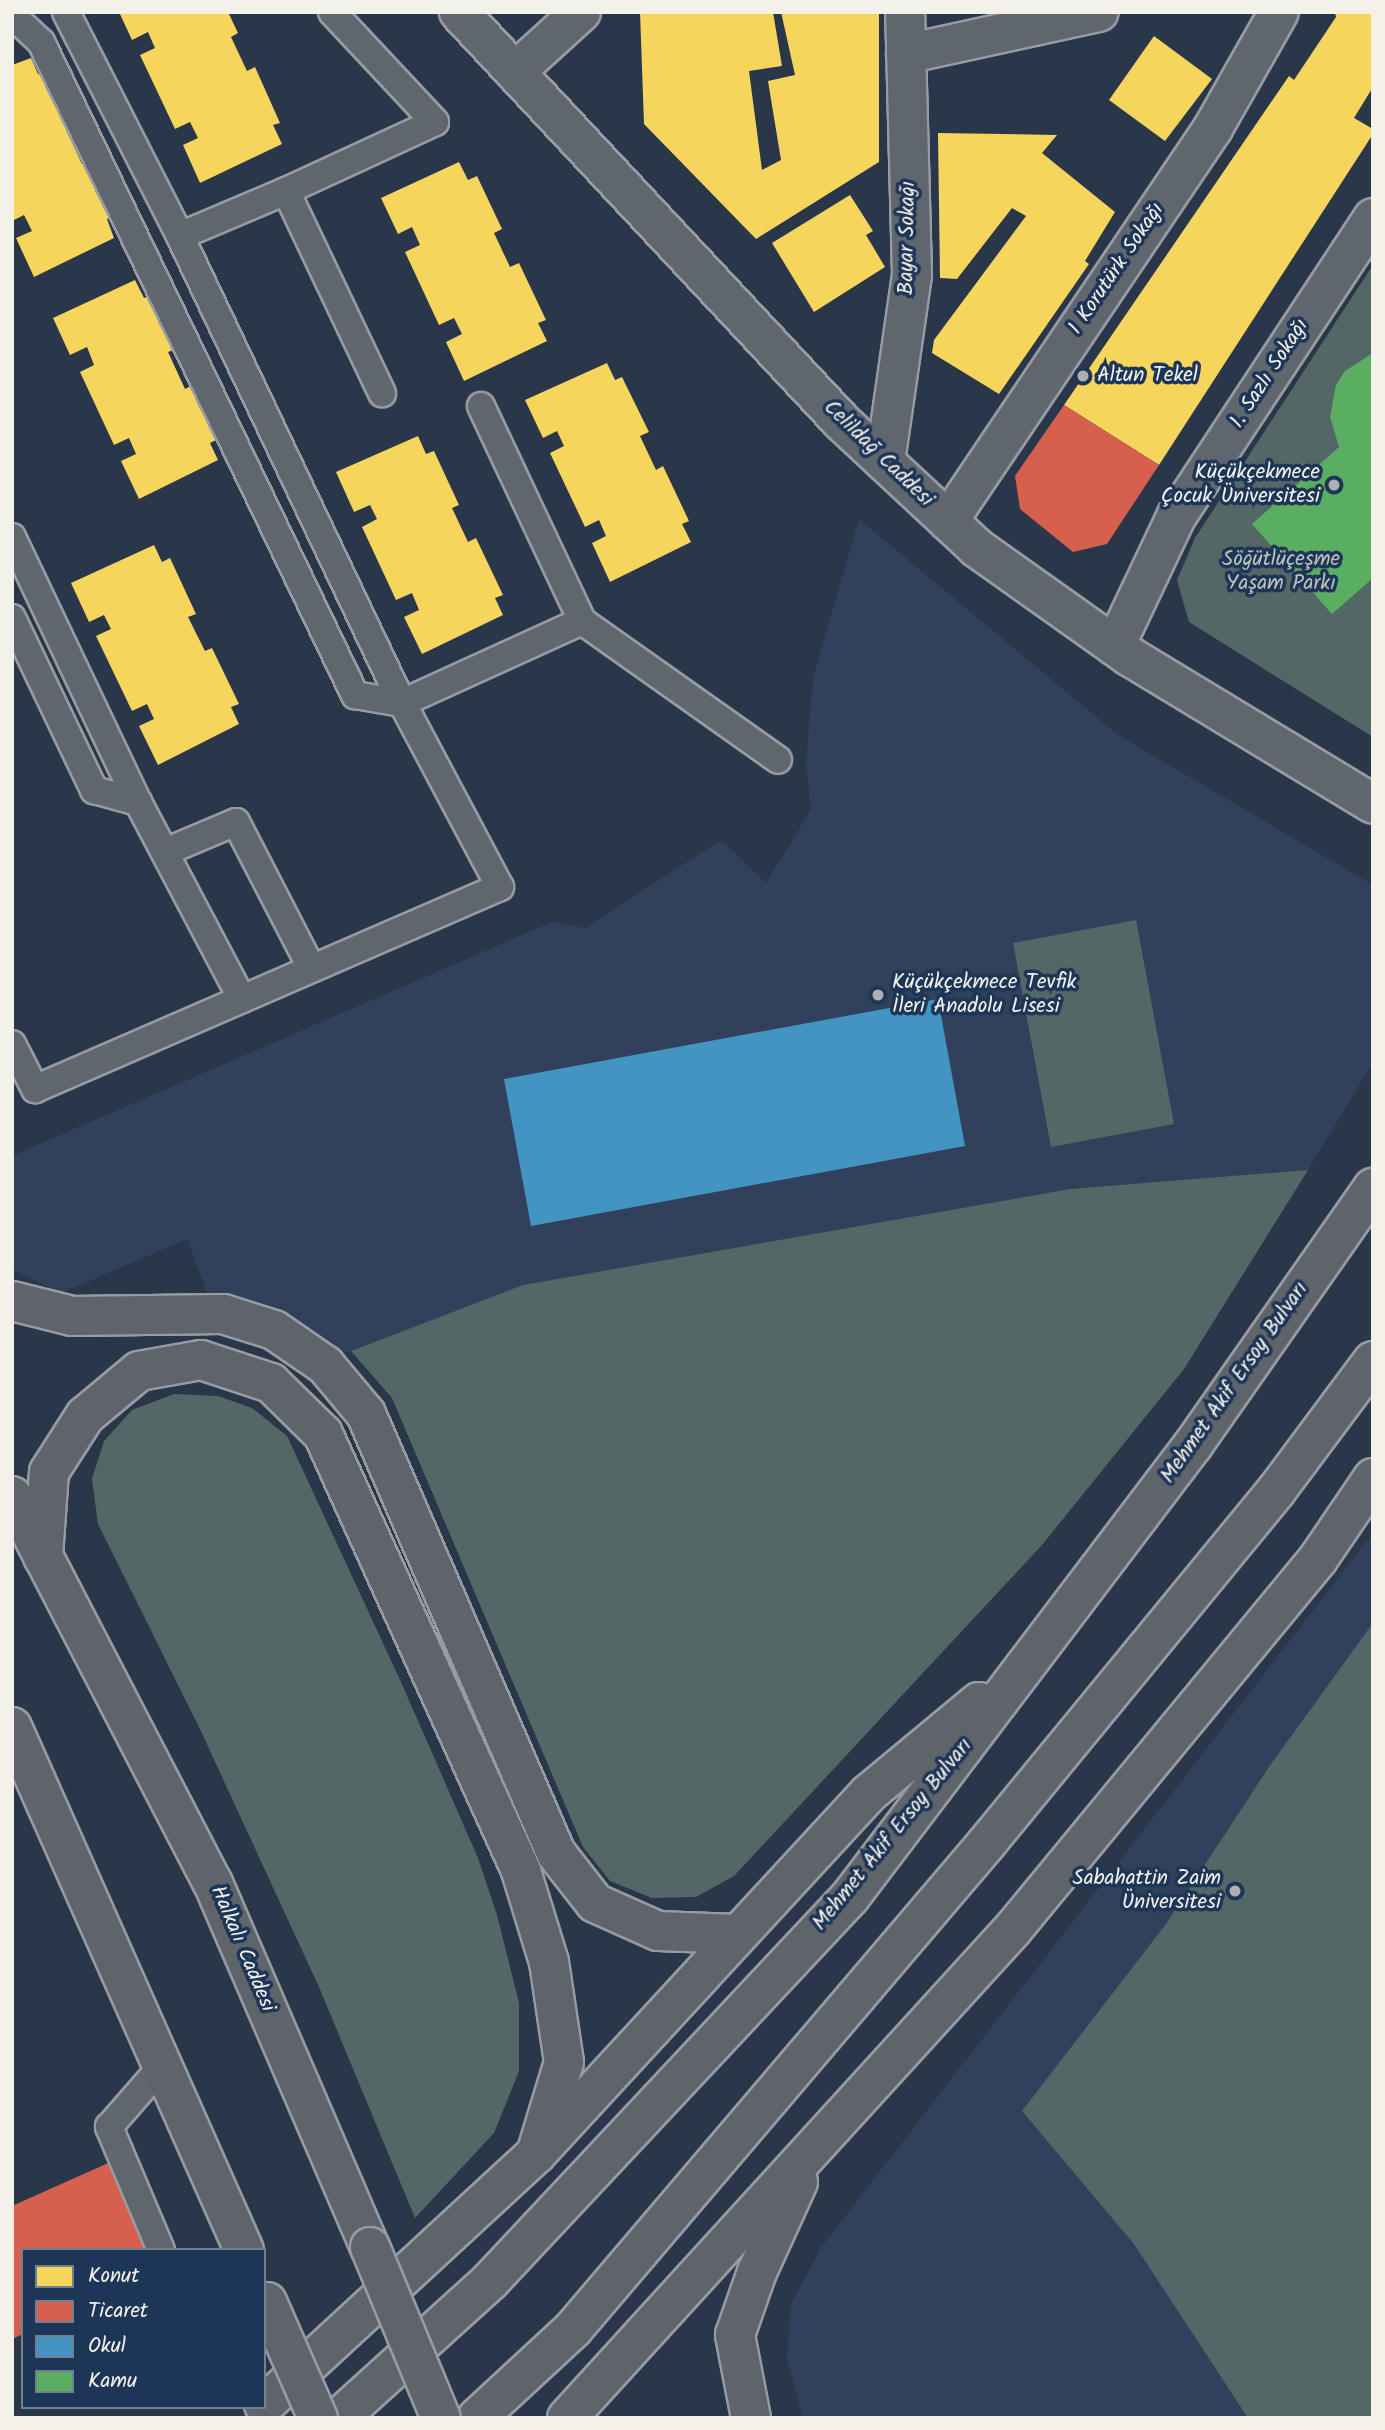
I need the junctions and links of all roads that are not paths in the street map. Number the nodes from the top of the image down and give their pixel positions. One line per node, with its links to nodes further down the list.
1 (66, 12): 13 (lane)
2 (331, 12): 11 (lane)
3 (459, 12): 10 (street, Celildağ Caddesi)
4 (581, 12): 10 (street)
5 (905, 12): 9 (street, Bayar Sokağı)
6 (1098, 12): 9 (street)
7 (1279, 12): 17 (street, 1 Korutürk Sokağı)
8 (12, 15): 22 (lane)
9 (906, 54): 16 (street, Bayar Sokağı)
10 (515, 72): 16 (street, Celildağ Caddesi)
11 (286, 191): 13 (lane); 14 (lane)
12 (1373, 218): 21 (street, 1. Sazlı Sokağı)
13 (180, 236): 22 (lane)
14 (383, 393)
15 (481, 406): 20 (lane)
16 (885, 462): 17 (street, Celildağ Caddesi)
17 (948, 521): 21 (street, Celildağ Caddesi)
18 (12, 537): 24 (lane)
19 (12, 618): 24 (lane)
20 (582, 621): 22 (lane); 23 (lane)
21 (1115, 646): 25 (street, Celildağ Caddesi)
22 (402, 703): 27 (lane)
23 (778, 760)
24 (138, 802): 26 (lane)
25 (1373, 804)
26 (164, 852): 27 (lane); 28 (lane)
27 (312, 969): 28 (lane)
28 (242, 999): 29 (lane)
29 (12, 1044)
30 (1373, 1188): 36 (main road, Mehmet Akif Ersoy Bulvarı)
31 (12, 1301): 38 (main road)
32 (1373, 1361): 49 (main road)
33 (1373, 1478): 40 (main road)
34 (12, 1496): 35 (main road, Halkalı Caddesi)
35 (43, 1557): 41 (main road); 48 (main road, Halkalı Caddesi, bridge)
36 (1030, 1661): 38 (main road); 47 (main road, Mehmet Akif Ersoy Bulvarı)
37 (12, 1727): 39 (main road)
38 (737, 1934): 41 (main road)
39 (164, 2064): 42 (lane); 43 (main road)
40 (814, 2147): 50 (main road); 51 (main road)
41 (536, 2154): 45 (main road)
42 (160, 2248)
43 (243, 2248)
44 (266, 2302): 46 (main road, bridge)
45 (266, 2403)
46 (318, 2418)
47 (339, 2418)
48 (441, 2418)
49 (477, 2418)
50 (567, 2418)
51 (751, 2418)

